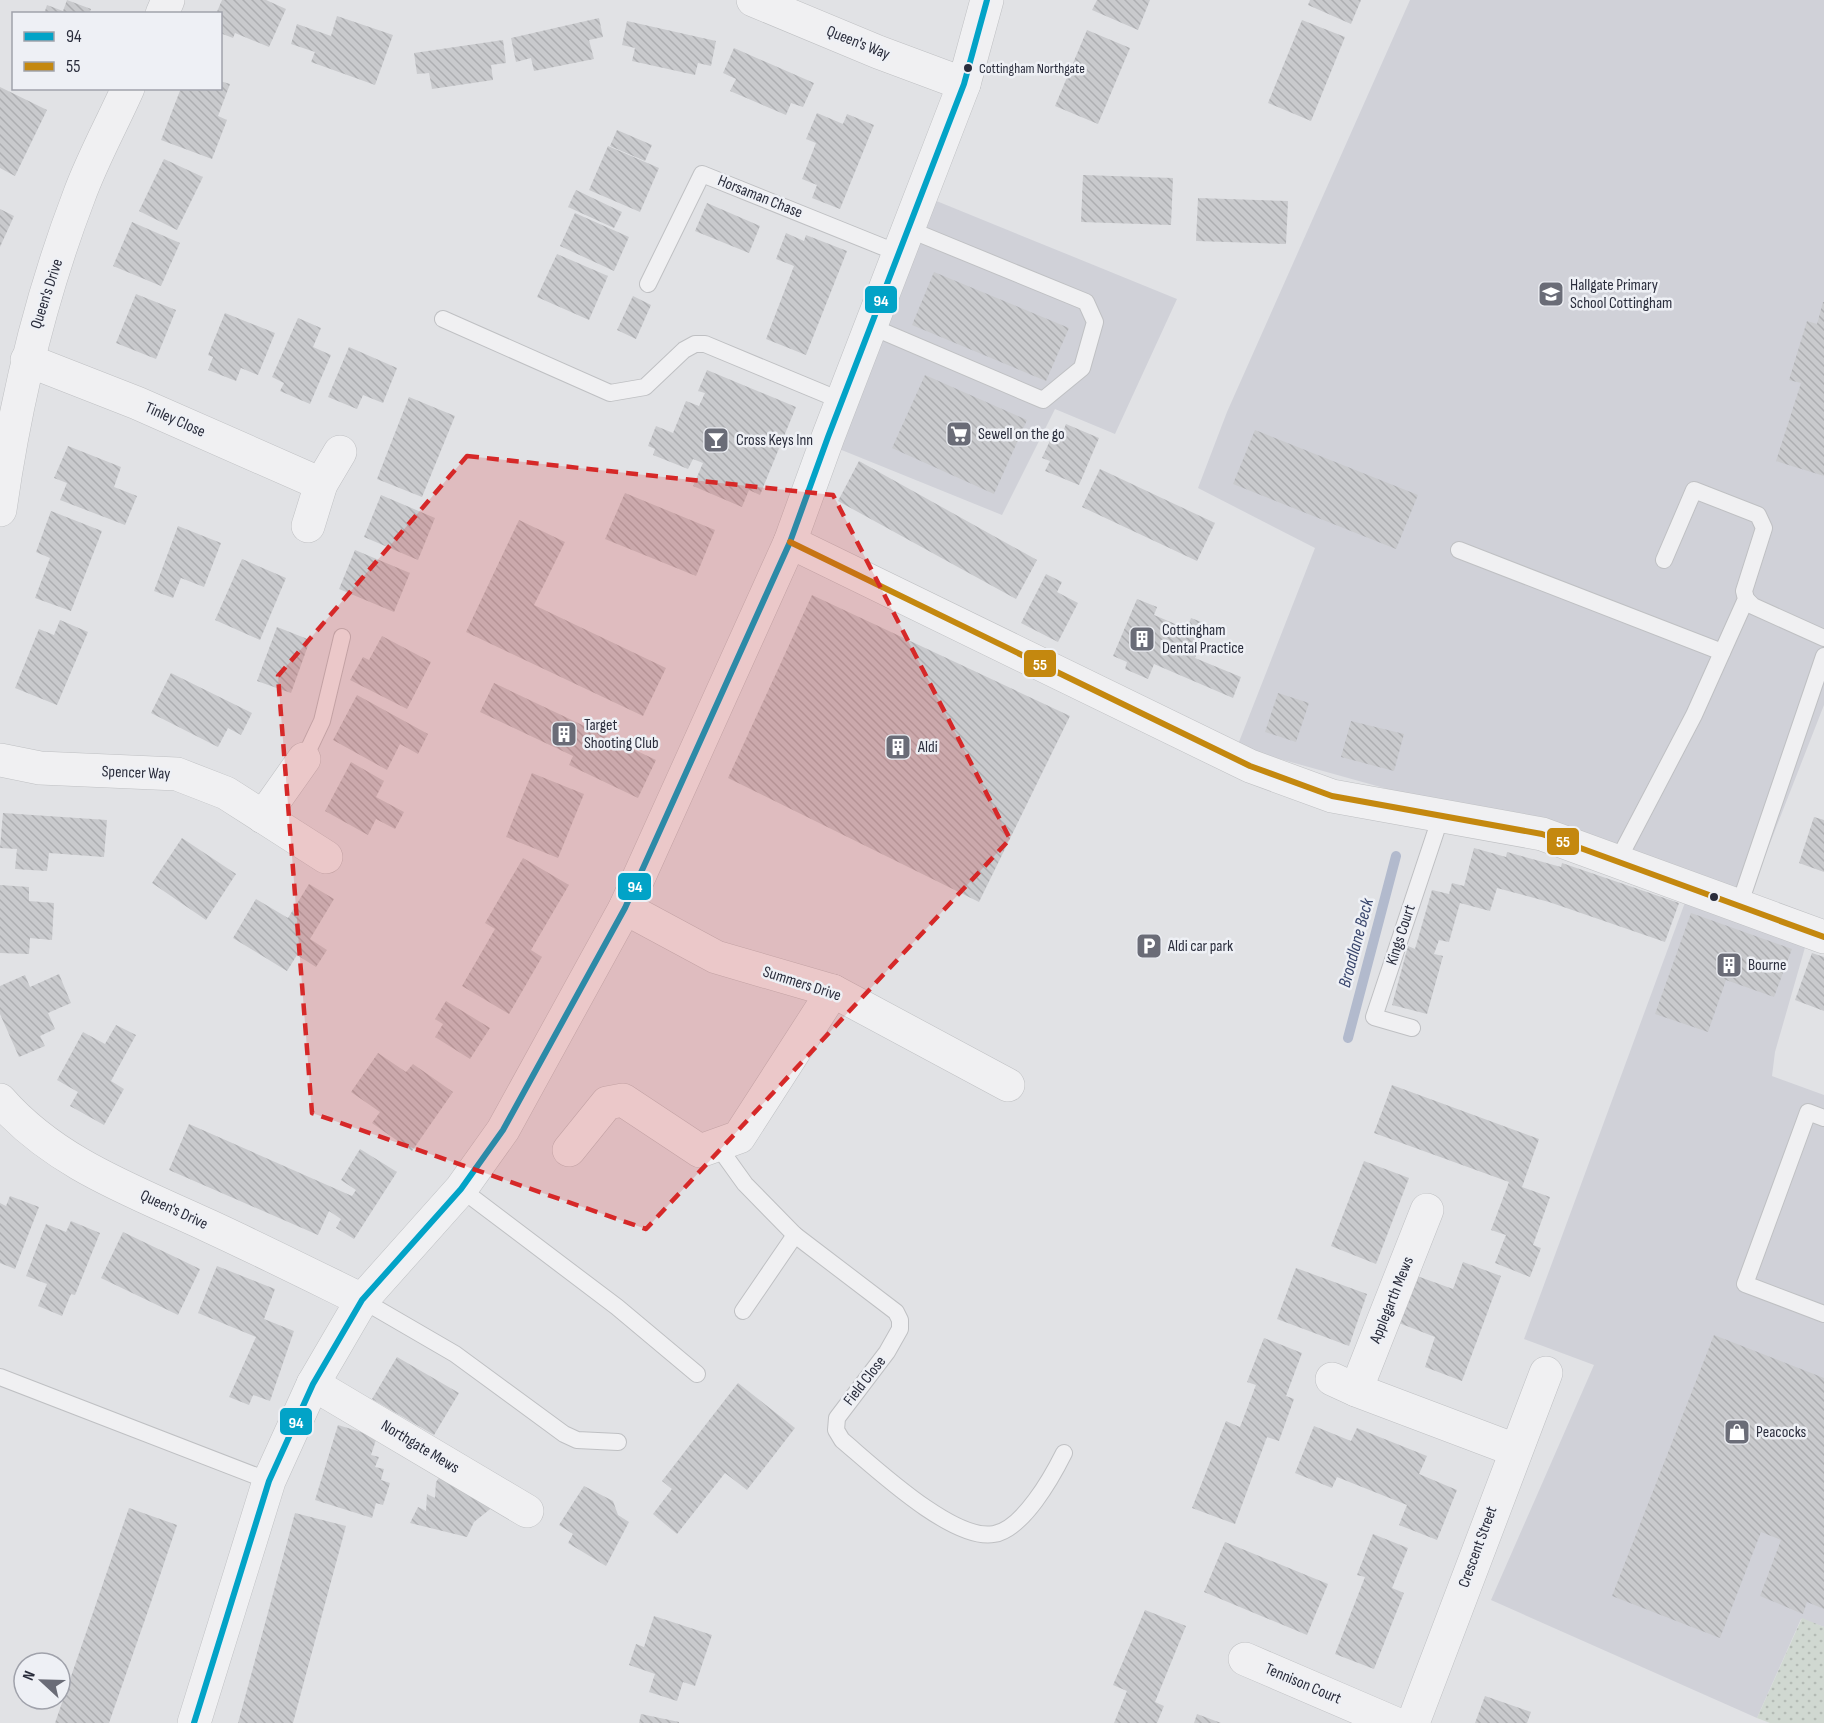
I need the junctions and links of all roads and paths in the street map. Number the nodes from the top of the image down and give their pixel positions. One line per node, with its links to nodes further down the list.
1 (753, 0): 3 (street, Queen's Way)
2 (987, 0): 3 (street)
3 (964, 84): 5 (street)
4 (127, 90): 9 (street, Queen's Drive)
5 (903, 241): 6 (lane, Horsaman Chase); 8 (street); 8 (lane)
6 (648, 284)
7 (443, 319): 10 (lane)
8 (870, 326): 10 (street)
9 (27, 360): 12 (street, Tinley Close); 13 (street, Queen's Drive)
10 (842, 401): 15 (street)
11 (340, 452): 12 (street)
12 (321, 484): 14 (street)
13 (0, 510)
14 (308, 526)
15 (790, 542): 25 (street); 30 (street)
16 (1459, 550): 21 (lane)
17 (1664, 561): 18 (lane)
18 (1746, 599): 20 (lane); 21 (lane)
19 (342, 637): 23 (lane)
20 (1824, 638)
21 (1722, 652): 28 (lane)
22 (1824, 656): 29 (lane)
23 (304, 759): 26 (street)
24 (0, 760): 26 (street, Spencer Way)
25 (1441, 816): 28 (street); 33 (lane, Kings Court)
26 (263, 817): 27 (street, Spencer Way)
27 (326, 857)
28 (1617, 862): 29 (street)
29 (1739, 906): 31 (street)
30 (624, 908): 32 (street, Summers Drive); 39 (street)
31 (1824, 937)
32 (833, 991): 34 (street, Summers Drive); 37 (street)
33 (1412, 1028)
34 (1008, 1085)
35 (0, 1100): 42 (street, Queen's Drive)
36 (1824, 1118): 44 (lane)
37 (717, 1145): 38 (street); 41 (lane, Field Close)
38 (569, 1150)
39 (461, 1189): 42 (street); 46 (lane)
40 (1427, 1210): 50 (street, Applegarth Mews)
41 (795, 1235): 43 (lane); 51 (lane, Field Close)
42 (362, 1300): 48 (street); 49 (lane)
43 (743, 1311)
44 (1824, 1314)
45 (1546, 1373): 50 (street, Crescent Street)
46 (697, 1374)
47 (0, 1377): 52 (lane)
48 (312, 1384): 52 (street); 53 (street, Northgate Mews)
49 (618, 1442)
50 (1515, 1450): 57 (street, Crescent Street)
51 (1064, 1453)
52 (269, 1481): 55 (street)
53 (527, 1511)
54 (1245, 1659): 56 (street, Tennison Court)
55 (194, 1723)
56 (1394, 1723)
57 (1413, 1723)

